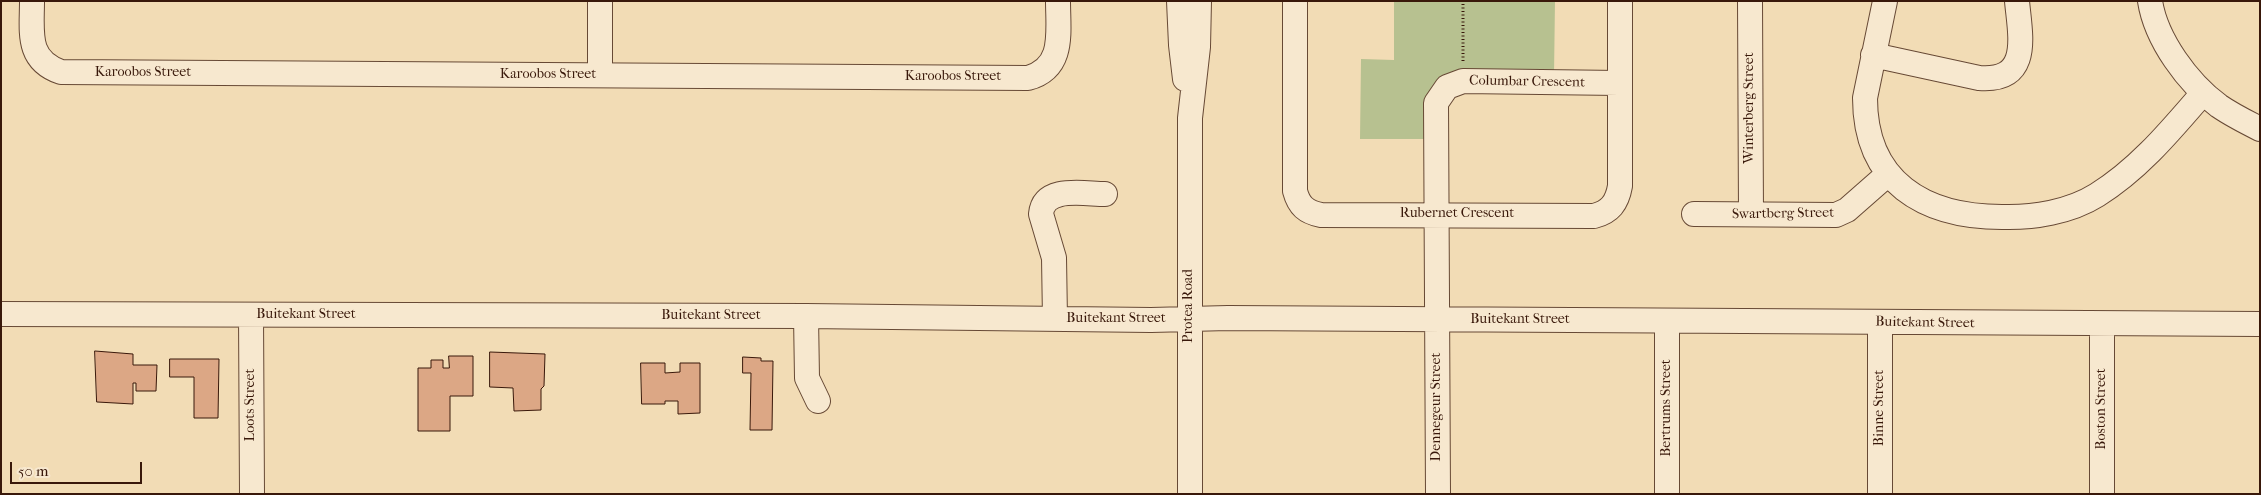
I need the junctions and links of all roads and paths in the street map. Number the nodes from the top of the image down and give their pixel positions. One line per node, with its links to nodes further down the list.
1 (32, 1): 14 (street, Karoobos Street)
2 (600, 1): 14 (street)
3 (1058, 1): 14 (street, Karoobos Street)
4 (1179, 1): 18 (street, Protea Road)
5 (1199, 1): 18 (street, Protea Road)
6 (1295, 1): 22 (street, Rubernet Crescent)
7 (1463, 1): 15 (path)
8 (1620, 1): 16 (street, Rubernet Crescent)
9 (1750, 1): 24 (street, Winterberg Street)
10 (1886, 1): 13 (street)
11 (2017, 1): 13 (street)
12 (2150, 1): 17 (street)
13 (1873, 55): 20 (street)
14 (600, 75)
15 (1463, 81): 16 (street, Columbar Crescent); 22 (street, Columbar Crescent)
16 (1619, 83): 22 (street, Rubernet Crescent)
17 (2203, 93): 19 (street); 20 (street)
18 (1190, 118): 28 (street, Protea Road)
19 (2260, 129)
20 (1888, 174): 24 (street, Swartberg Street)
21 (1105, 194): 29 (street)
22 (1436, 214): 30 (street, Columbar Crescent)
23 (1694, 214): 24 (street, Swartberg Street)
24 (1751, 214)
25 (1, 314): 26 (street, Buitekant Street)
26 (251, 315): 27 (street, Buitekant Street); 36 (street, Loots Street)
27 (806, 316): 29 (street, Buitekant Street); 35 (street)
28 (1190, 318): 29 (street, Buitekant Street); 30 (street, Buitekant Street); 37 (street, Protea Road)
29 (1055, 319)
30 (1437, 320): 31 (street, Buitekant Street); 38 (street, Dennegeur Street)
31 (1667, 322): 32 (street, Buitekant Street); 39 (street, Bertrums Street)
32 (1880, 323): 34 (street, Buitekant Street); 40 (street, Binne Street)
33 (2260, 324): 34 (street, Buitekant Street)
34 (2102, 325): 41 (street, Boston Street)
35 (818, 401)
36 (252, 494)
37 (1190, 494)
38 (1438, 494)
39 (1667, 494)
40 (1880, 494)
41 (2102, 494)

